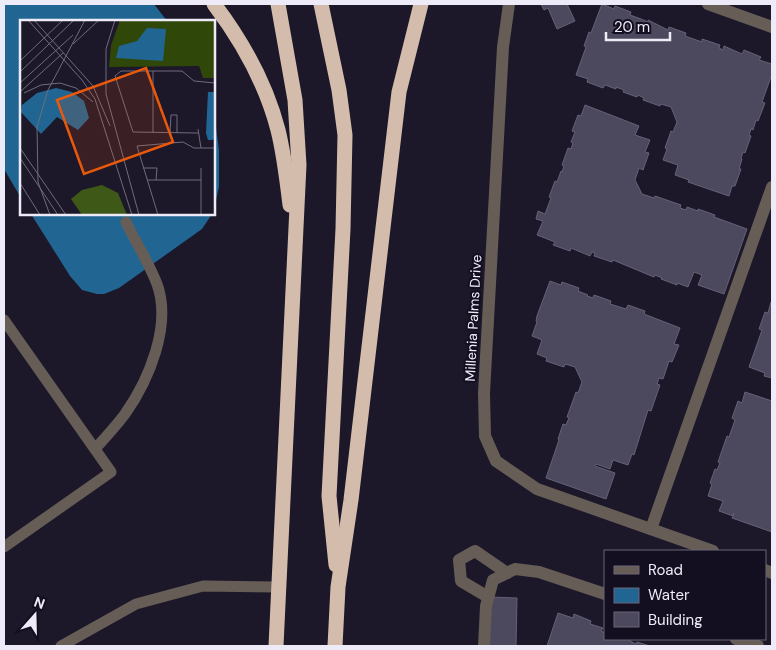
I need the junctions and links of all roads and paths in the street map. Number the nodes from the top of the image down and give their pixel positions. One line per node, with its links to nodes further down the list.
1 (214, 4): 10 (highway)
2 (278, 4): 10 (highway)
3 (321, 4): 17 (highway)
4 (421, 4): 17 (highway)
5 (509, 4): 13 (street, Millenia Palms Drive)
6 (708, 4): 7 (street)
7 (772, 27)
8 (772, 187): 13 (street)
9 (126, 222): 12 (lane)
10 (294, 269): 18 (highway)
11 (4, 320): 12 (lane)
12 (95, 449): 14 (lane)
13 (651, 529): 15 (street, Millenia Palms Drive)
14 (4, 547)
15 (709, 550)
16 (507, 573): 19 (street); 20 (street); 20 (street)
17 (338, 586): 24 (highway)
18 (279, 587): 22 (lane); 23 (highway)
19 (604, 594)
20 (488, 597): 25 (street)
21 (739, 640): 26 (street)
22 (61, 646)
23 (276, 646)
24 (335, 646)
25 (484, 646)
26 (758, 646)

